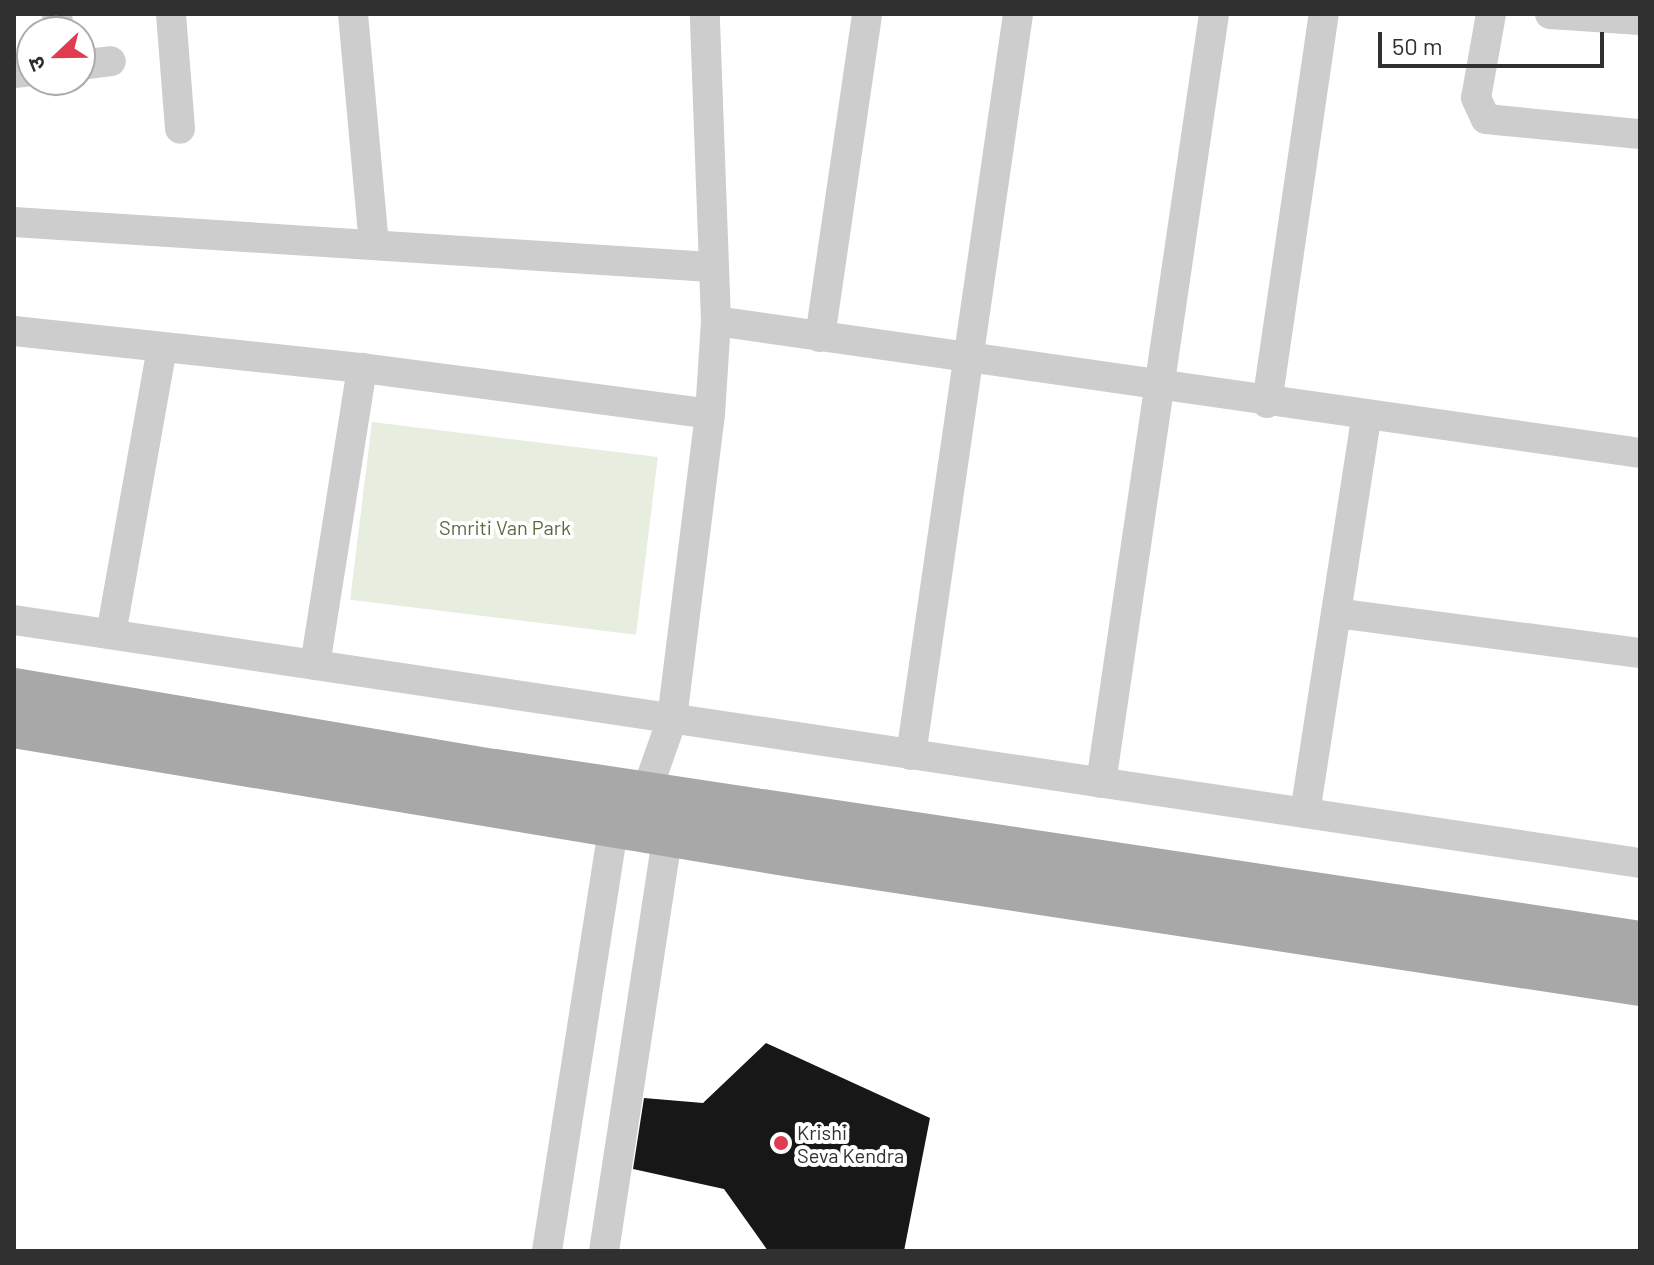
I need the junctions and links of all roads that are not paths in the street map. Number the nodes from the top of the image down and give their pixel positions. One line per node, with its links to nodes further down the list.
1 (171, 14): 13 (street)
2 (353, 14): 16 (street)
3 (705, 14): 17 (street)
4 (867, 14): 20 (street)
5 (1018, 14): 22 (street)
6 (1214, 14): 24 (street)
7 (1324, 14): 25 (street)
8 (1491, 14): 14 (street)
9 (1550, 14): 10 (street)
10 (1640, 20)
11 (111, 61): 12 (street)
12 (96, 63)
13 (180, 129)
14 (1640, 134)
15 (14, 222): 16 (street)
16 (374, 245): 17 (street)
17 (711, 267): 18 (street)
18 (716, 321): 20 (street); 26 (street)
19 (14, 331): 21 (street)
20 (820, 337): 22 (street)
21 (162, 347): 23 (street); 31 (street)
22 (968, 359): 24 (street); 37 (street)
23 (362, 368): 26 (street); 33 (street)
24 (1159, 388): 25 (street); 38 (street)
25 (1267, 403): 27 (street)
26 (710, 414): 35 (street)
27 (1366, 417): 28 (street); 29 (street)
28 (1640, 453)
29 (1336, 613): 32 (street); 40 (street)
30 (14, 620): 31 (street)
31 (111, 634): 33 (street)
32 (1640, 653)
33 (315, 665): 35 (street)
34 (14, 690): 39 (main road)
35 (672, 719): 37 (street); 39 (street)
36 (14, 726): 41 (main road)
37 (911, 755): 38 (street)
38 (1101, 783): 40 (street)
39 (646, 793): 41 (street); 42 (street); 44 (main road)
40 (1305, 813): 43 (street)
41 (614, 825): 42 (main road); 46 (street)
42 (668, 834): 45 (main road); 47 (street)
43 (1640, 863)
44 (1640, 943)
45 (1640, 984)
46 (547, 1251)
47 (604, 1251)

